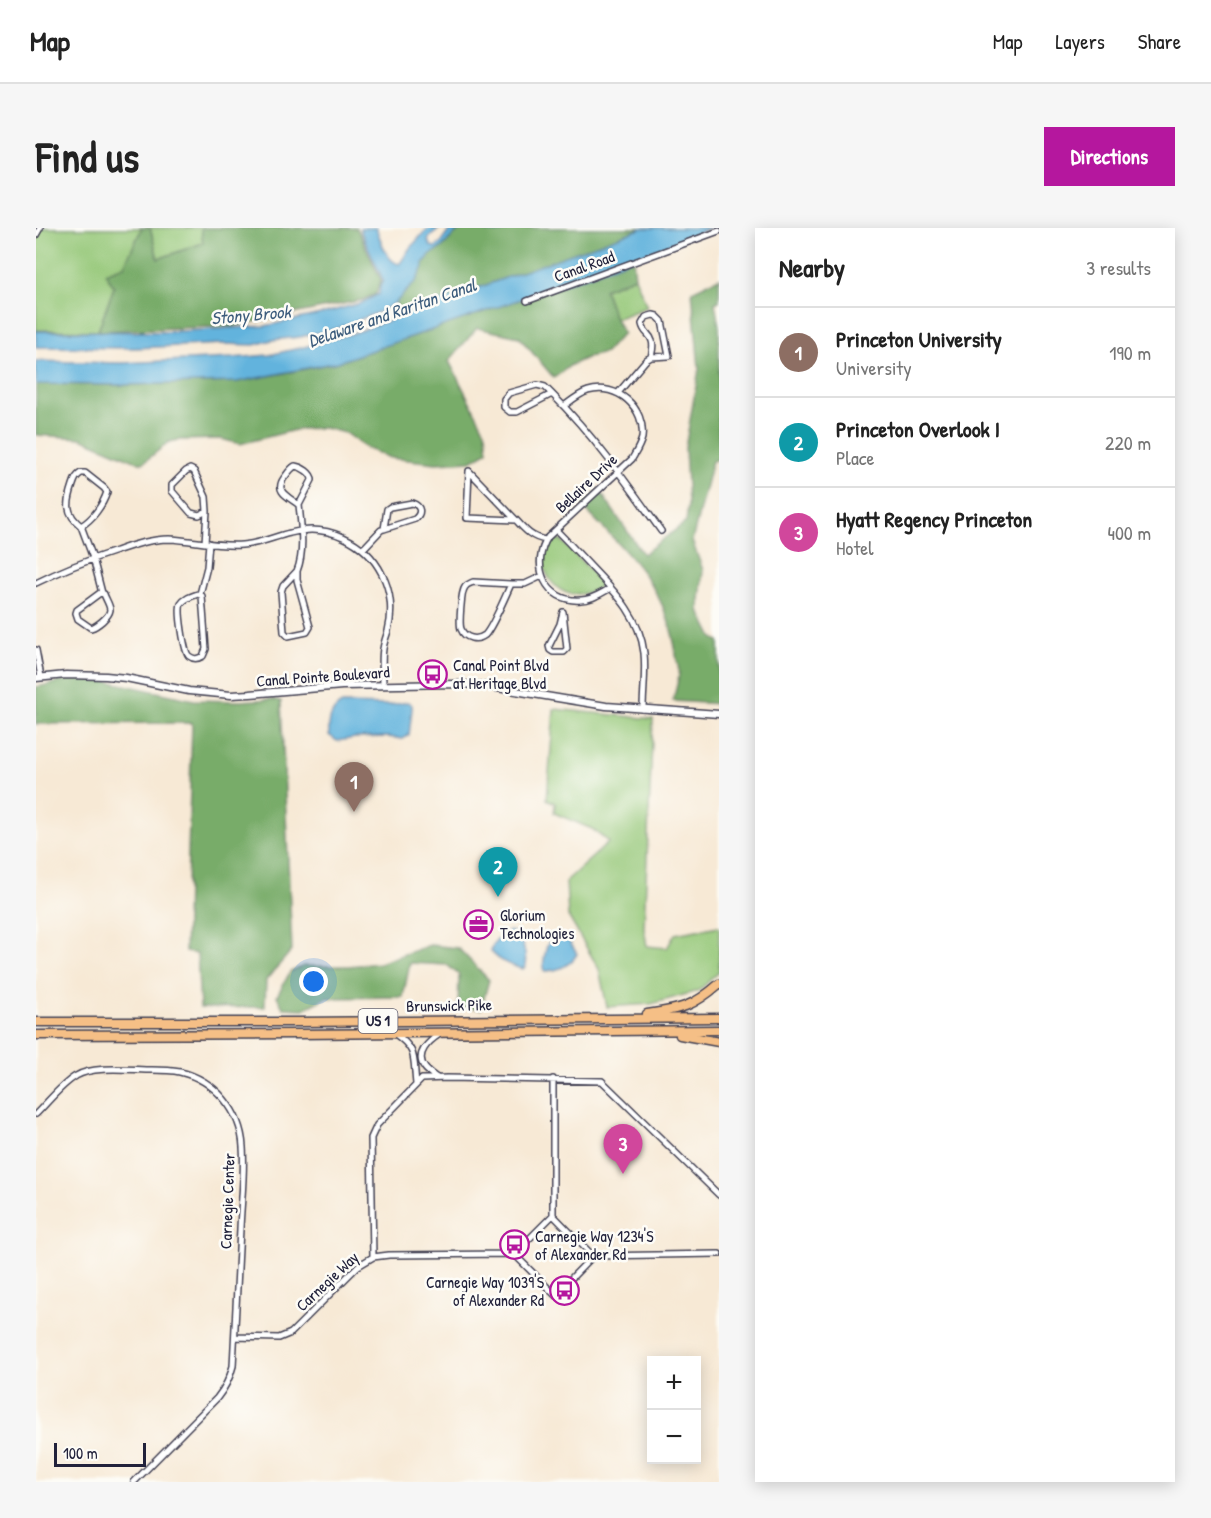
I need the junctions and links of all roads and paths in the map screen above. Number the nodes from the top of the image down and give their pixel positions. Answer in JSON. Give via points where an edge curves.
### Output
{"nodes":[{"id":1,"x":40,"y":228,"type":"edge"},
{"id":2,"x":719,"y":231,"type":"edge"},
{"id":3,"x":36,"y":235,"type":"edge"},
{"id":4,"x":527,"y":302,"type":"dead end"},
{"id":5,"x":651,"y":357,"type":"junction"},
{"id":6,"x":618,"y":393,"type":"junction"},
{"id":7,"x":552,"y":394,"type":"junction"},
{"id":8,"x":564,"y":406,"type":"junction"},
{"id":9,"x":619,"y":471,"type":"junction"},
{"id":10,"x":299,"y":505,"type":"junction"},
{"id":11,"x":207,"y":511,"type":"junction"},
{"id":12,"x":516,"y":520,"type":"junction"},
{"id":13,"x":81,"y":526,"type":"junction"},
{"id":14,"x":384,"y":529,"type":"junction"},
{"id":15,"x":301,"y":530,"type":"junction"},
{"id":16,"x":556,"y":530,"type":"junction"},
{"id":17,"x":661,"y":531,"type":"dead end"},
{"id":18,"x":546,"y":540,"type":"junction"},
{"id":19,"x":207,"y":543,"type":"junction"},
{"id":20,"x":363,"y":549,"type":"junction"},
{"id":21,"x":93,"y":558,"type":"junction"},
{"id":22,"x":297,"y":571,"type":"junction"},
{"id":23,"x":542,"y":576,"type":"junction"},
{"id":24,"x":36,"y":583,"type":"edge"},
{"id":25,"x":511,"y":584,"type":"junction"},
{"id":26,"x":611,"y":588,"type":"junction"},
{"id":27,"x":102,"y":593,"type":"junction"},
{"id":28,"x":200,"y":594,"type":"junction"},
{"id":29,"x":567,"y":599,"type":"junction"},
{"id":30,"x":563,"y":612,"type":"junction"},
{"id":31,"x":36,"y":650,"type":"edge"},
{"id":32,"x":38,"y":678,"type":"edge"},
{"id":33,"x":383,"y":685,"type":"junction"},
{"id":34,"x":643,"y":710,"type":"junction"},
{"id":35,"x":719,"y":714,"type":"edge"},
{"id":36,"x":719,"y":984,"type":"edge"},
{"id":37,"x":719,"y":1018,"type":"edge"},
{"id":38,"x":610,"y":1019,"type":"junction"},
{"id":39,"x":36,"y":1022,"type":"edge"},
{"id":40,"x":719,"y":1030,"type":"edge"},
{"id":41,"x":647,"y":1031,"type":"junction"},
{"id":42,"x":443,"y":1032,"type":"junction"},
{"id":43,"x":394,"y":1033,"type":"junction"},
{"id":44,"x":36,"y":1035,"type":"edge"},
{"id":45,"x":719,"y":1042,"type":"edge"},
{"id":46,"x":437,"y":1078,"type":"junction"},
{"id":47,"x":553,"y":1079,"type":"junction"},
{"id":48,"x":416,"y":1084,"type":"junction"},
{"id":49,"x":36,"y":1114,"type":"edge"},
{"id":50,"x":719,"y":1195,"type":"edge"},
{"id":51,"x":553,"y":1215,"type":"junction"},
{"id":52,"x":514,"y":1254,"type":"junction"},
{"id":53,"x":719,"y":1254,"type":"edge"},
{"id":54,"x":593,"y":1256,"type":"junction"},
{"id":55,"x":373,"y":1257,"type":"junction"},
{"id":56,"x":235,"y":1336,"type":"junction"},
{"id":57,"x":134,"y":1482,"type":"edge"}],
"edges":[{"from":1,"to":3,"type":"street"},
{"from":2,"to":4,"type":"street","name":"Canal Road"},
{"from":5,"to":5,"type":"street","via":[[669,356],[662,321],[653,315],[642,324],[652,339]]},
{"from":5,"to":6,"type":"street"},
{"from":6,"to":8,"type":"street","via":[[586,391]]},
{"from":6,"to":9,"type":"street","name":"Bellaire Drive","via":[[635,408],[642,429],[637,452]]},
{"from":7,"to":7,"type":"street","via":[[537,385],[509,393],[503,403],[507,411],[514,413]]},
{"from":7,"to":8,"type":"street"},
{"from":8,"to":9,"type":"street"},
{"from":9,"to":16,"type":"street","name":"Bellaire Drive"},
{"from":9,"to":17,"type":"street"},
{"from":10,"to":10,"type":"street","via":[[312,477],[295,466],[280,486]]},
{"from":10,"to":15,"type":"street"},
{"from":11,"to":11,"type":"street","via":[[206,497],[194,471],[186,471],[172,490],[191,513]]},
{"from":11,"to":19,"type":"street"},
{"from":12,"to":12,"type":"street","via":[[484,488],[469,471],[466,519]]},
{"from":12,"to":18,"type":"street","via":[[533,536]]},
{"from":13,"to":13,"type":"street","via":[[96,512],[107,492],[85,473],[76,477],[68,504]]},
{"from":13,"to":21,"type":"street"},
{"from":14,"to":14,"type":"street","via":[[415,519],[420,513],[418,506],[410,503],[390,507]]},
{"from":14,"to":20,"type":"street"},
{"from":15,"to":19,"type":"street","via":[[249,545]]},
{"from":15,"to":20,"type":"street","via":[[335,534]]},
{"from":15,"to":22,"type":"street"},
{"from":16,"to":18,"type":"street","name":"Bellaire Drive"},
{"from":16,"to":26,"type":"street"},
{"from":18,"to":23,"type":"street","via":[[540,555]]},
{"from":19,"to":21,"type":"street","via":[[159,540]]},
{"from":19,"to":28,"type":"street","via":[[207,567]]},
{"from":20,"to":33,"type":"street","via":[[383,574],[390,597],[390,621],[382,652]]},
{"from":21,"to":24,"type":"street"},
{"from":21,"to":27,"type":"street"},
{"from":22,"to":22,"type":"street","via":[[281,591],[284,632],[288,636],[308,632],[310,627]]},
{"from":23,"to":25,"type":"street","via":[[525,584]]},
{"from":23,"to":29,"type":"street","via":[[555,593]]},
{"from":25,"to":25,"type":"street","via":[[473,582],[465,587],[460,625],[467,637],[476,639],[485,634]]},
{"from":26,"to":29,"type":"street","via":[[590,599]]},
{"from":26,"to":34,"type":"street","via":[[627,608],[642,640]]},
{"from":27,"to":27,"type":"street","via":[[76,613],[91,628],[109,613]]},
{"from":28,"to":28,"type":"street","via":[[187,598],[180,609],[186,652],[195,659],[203,656],[206,649]]},
{"from":29,"to":30,"type":"street"},
{"from":30,"to":30,"type":"street","via":[[549,646],[553,652],[567,649]]},
{"from":31,"to":32,"type":"street"},
{"from":32,"to":33,"type":"street","name":"Canal Pointe Boulevard","via":[[106,676],[231,695]]},
{"from":33,"to":34,"type":"street","name":"Canal Pointe Boulevard","via":[[479,685]]},
{"from":34,"to":35,"type":"street","name":"Canal Pointe Boulevard"},
{"from":36,"to":38,"type":"highway","via":[[683,1008]]},
{"from":37,"to":38,"type":"highway","name":"Brunswick Pike","number":"US 1"},
{"from":38,"to":39,"type":"highway","name":"Brunswick Pike","number":"US 1"},
{"from":40,"to":41,"type":"highway","name":"Brunswick Pike","number":"US 1"},
{"from":41,"to":42,"type":"highway","name":"Brunswick Pike","number":"US 1"},
{"from":41,"to":45,"type":"highway"},
{"from":42,"to":43,"type":"highway","name":"Brunswick Pike","number":"US 1"},
{"from":42,"to":46,"type":"street","via":[[431,1039],[421,1054],[425,1069]]},
{"from":43,"to":44,"type":"highway","name":"Brunswick Pike","number":"US 1"},
{"from":43,"to":48,"type":"street","via":[[410,1046]]},
{"from":46,"to":47,"type":"street"},
{"from":46,"to":48,"type":"street","via":[[422,1079]]},
{"from":47,"to":50,"type":"street","via":[[605,1083]]},
{"from":47,"to":51,"type":"street"},
{"from":48,"to":55,"type":"street","via":[[377,1125],[371,1138]]},
{"from":49,"to":56,"type":"street","name":"Carnegie Center","via":[[70,1080],[92,1070],[182,1072],[204,1082],[221,1096],[234,1113],[243,1145]]},
{"from":51,"to":52,"type":"street"},
{"from":51,"to":54,"type":"street"},
{"from":52,"to":54,"type":"street","via":[[555,1295]]},
{"from":52,"to":55,"type":"street","name":"Carnegie Way"},
{"from":53,"to":54,"type":"street"},
{"from":55,"to":56,"type":"street","name":"Carnegie Way","via":[[358,1266],[291,1334],[279,1338]]},
{"from":56,"to":57,"type":"street","name":"Carnegie Center","via":[[227,1385]]}]}
